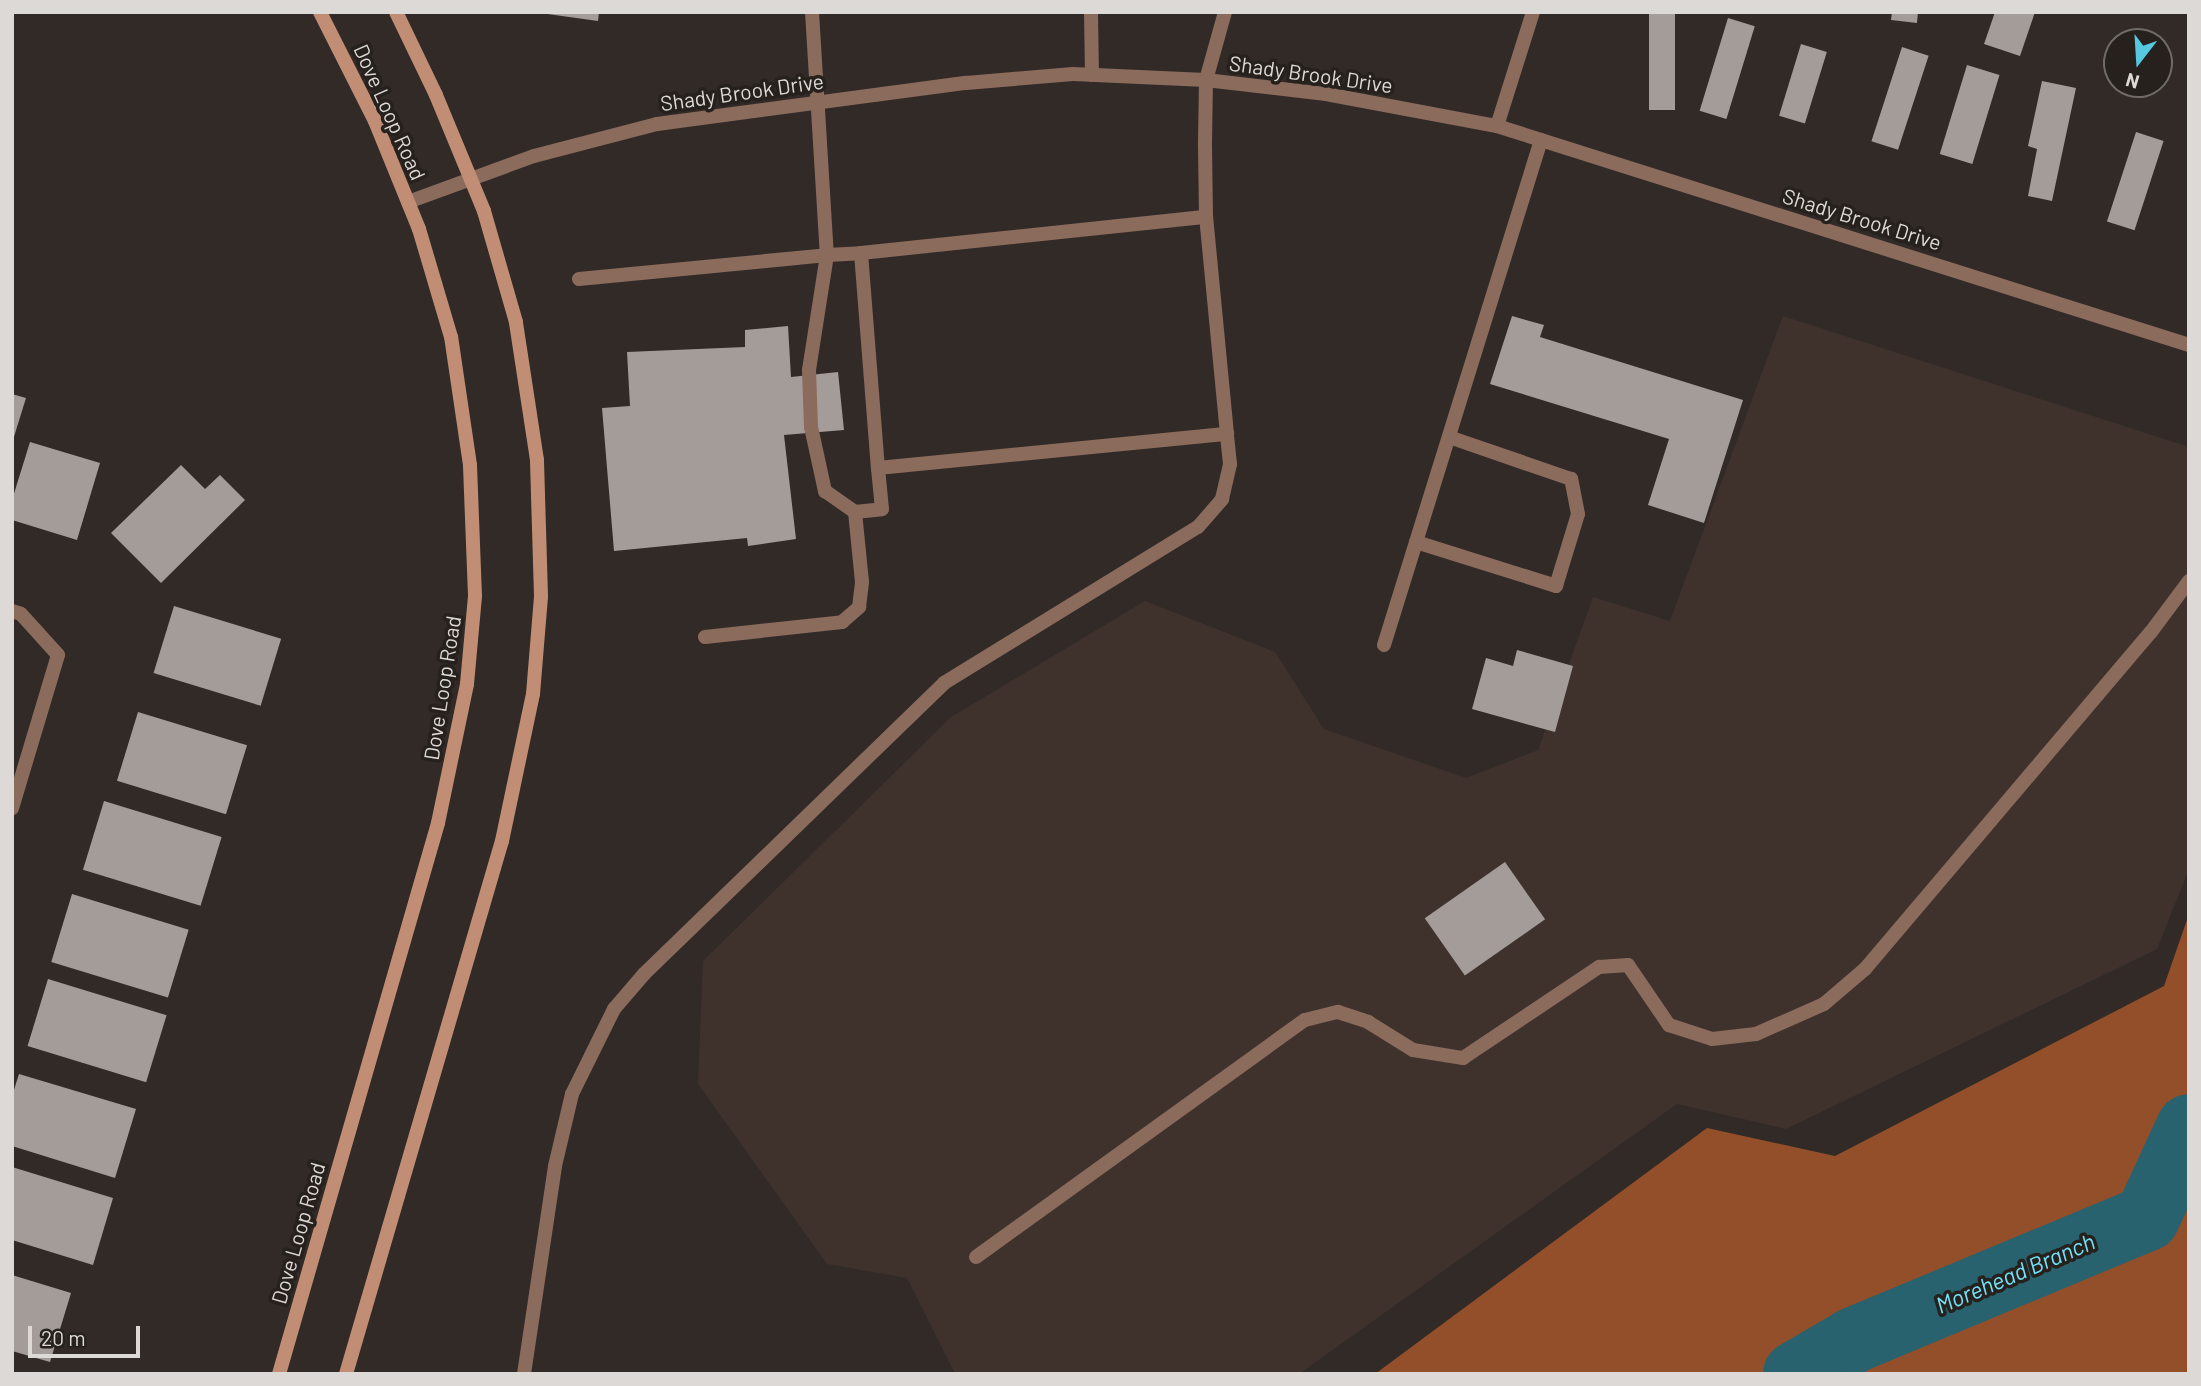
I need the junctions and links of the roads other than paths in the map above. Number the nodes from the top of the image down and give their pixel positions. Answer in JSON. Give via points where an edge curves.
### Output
{"nodes":[{"id":1,"x":320,"y":12,"type":"edge"},
{"id":2,"x":396,"y":12,"type":"edge"},
{"id":3,"x":812,"y":12,"type":"edge"},
{"id":4,"x":1091,"y":12,"type":"edge"},
{"id":5,"x":1226,"y":12,"type":"edge"},
{"id":6,"x":1533,"y":12,"type":"edge"},
{"id":7,"x":1092,"y":75,"type":"junction"},
{"id":8,"x":1206,"y":80,"type":"junction"},
{"id":9,"x":815,"y":103,"type":"junction"},
{"id":10,"x":1497,"y":126,"type":"junction"},
{"id":11,"x":1541,"y":140,"type":"junction"},
{"id":12,"x":471,"y":180,"type":"junction"},
{"id":13,"x":408,"y":202,"type":"junction"},
{"id":14,"x":1206,"y":217,"type":"junction"},
{"id":15,"x":861,"y":253,"type":"junction"},
{"id":16,"x":827,"y":255,"type":"junction"},
{"id":17,"x":579,"y":279,"type":"dead end"},
{"id":18,"x":2189,"y":345,"type":"edge"},
{"id":19,"x":1227,"y":434,"type":"junction"},
{"id":20,"x":1449,"y":437,"type":"junction"},
{"id":21,"x":878,"y":468,"type":"junction"},
{"id":22,"x":855,"y":512,"type":"junction"},
{"id":23,"x":1416,"y":542,"type":"junction"},
{"id":24,"x":2189,"y":581,"type":"edge"},
{"id":25,"x":12,"y":611,"type":"edge"},
{"id":26,"x":705,"y":637,"type":"dead end"},
{"id":27,"x":1384,"y":645,"type":"dead end"},
{"id":28,"x":12,"y":808,"type":"edge"},
{"id":29,"x":976,"y":1257,"type":"dead end"},
{"id":30,"x":279,"y":1374,"type":"edge"},
{"id":31,"x":346,"y":1374,"type":"edge"},
{"id":32,"x":524,"y":1374,"type":"edge"}],
"edges":[{"from":1,"to":13,"type":"main road","name":"Dove Loop Road"},
{"from":2,"to":12,"type":"main road"},
{"from":3,"to":9,"type":"street"},
{"from":4,"to":7,"type":"street"},
{"from":5,"to":8,"type":"street"},
{"from":6,"to":10,"type":"street"},
{"from":7,"to":8,"type":"street","name":"Shady Brook Drive"},
{"from":7,"to":9,"type":"street","name":"Shady Brook Drive","via":[[966,83]]},
{"from":8,"to":10,"type":"street","name":"Shady Brook Drive","via":[[1326,94]]},
{"from":8,"to":14,"type":"street"},
{"from":9,"to":12,"type":"street","name":"Shady Brook Drive","via":[[657,124],[534,156]]},
{"from":9,"to":16,"type":"street"},
{"from":10,"to":11,"type":"street","name":"Shady Brook Drive"},
{"from":11,"to":18,"type":"street","name":"Shady Brook Drive"},
{"from":11,"to":20,"type":"street"},
{"from":12,"to":13,"type":"street","name":"Shady Brook Drive"},
{"from":12,"to":31,"type":"main road","via":[[516,322],[526,373],[540,527],[538,649],[522,754],[502,841]]},
{"from":13,"to":30,"type":"main road","name":"Dove Loop Road","via":[[439,293],[459,383],[474,531],[473,633],[455,752],[438,823]]},
{"from":14,"to":15,"type":"street"},
{"from":14,"to":19,"type":"street"},
{"from":15,"to":16,"type":"street"},
{"from":15,"to":21,"type":"street"},
{"from":16,"to":17,"type":"street"},
{"from":16,"to":22,"type":"street","via":[[808,370],[811,427],[825,491]]},
{"from":19,"to":21,"type":"street"},
{"from":19,"to":32,"type":"street","via":[[1230,464],[1222,499],[1198,527],[944,682],[644,974],[614,1009],[572,1094],[555,1166]]},
{"from":20,"to":23,"type":"street"},
{"from":20,"to":23,"type":"street","via":[[1571,479],[1578,514],[1556,586]]},
{"from":21,"to":22,"type":"street","via":[[882,509]]},
{"from":22,"to":26,"type":"street","via":[[862,582],[859,607],[842,622]]},
{"from":23,"to":27,"type":"street"},
{"from":24,"to":29,"type":"street","via":[[2151,632],[1865,969],[1824,1004],[1756,1034],[1712,1040],[1669,1025],[1628,965],[1599,967],[1463,1058],[1413,1050],[1368,1022],[1338,1012],[1305,1020]]},
{"from":25,"to":28,"type":"street","via":[[58,655]]}]}
